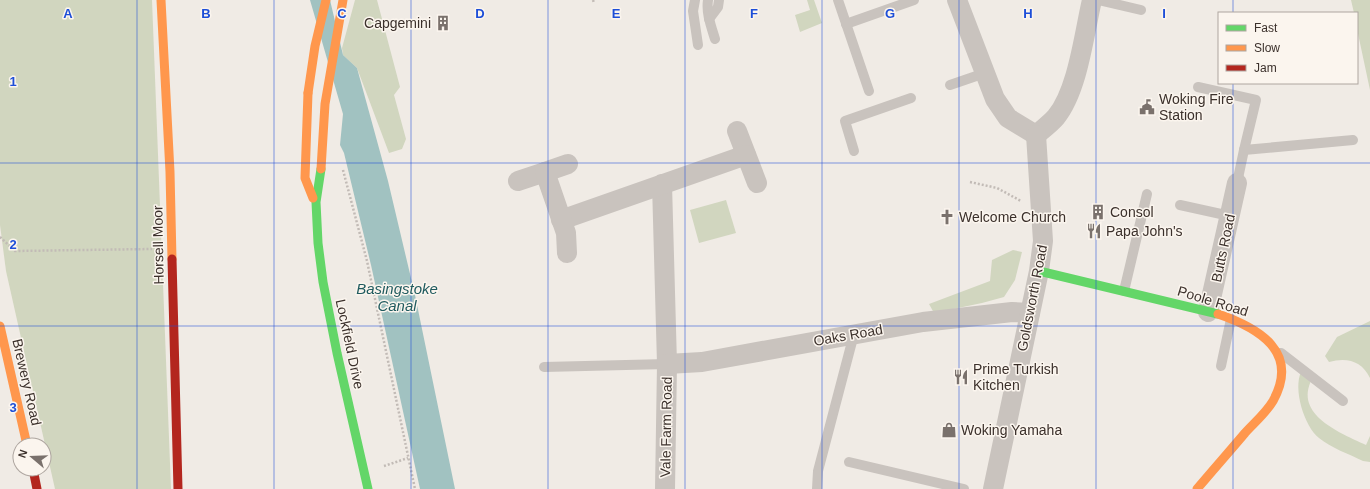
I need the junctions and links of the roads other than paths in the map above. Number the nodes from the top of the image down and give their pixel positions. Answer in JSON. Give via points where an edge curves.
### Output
{"nodes":[{"id":1,"x":161,"y":0,"type":"edge"},
{"id":2,"x":326,"y":0,"type":"edge"},
{"id":3,"x":343,"y":0,"type":"edge"},
{"id":4,"x":695,"y":0,"type":"edge"},
{"id":5,"x":708,"y":0,"type":"edge"},
{"id":6,"x":719,"y":0,"type":"edge"},
{"id":7,"x":838,"y":0,"type":"edge"},
{"id":8,"x":914,"y":0,"type":"edge"},
{"id":9,"x":957,"y":0,"type":"edge"},
{"id":10,"x":1092,"y":0,"type":"edge"},
{"id":11,"x":1098,"y":0,"type":"edge"},
{"id":12,"x":1141,"y":10,"type":"dead end"},
{"id":13,"x":709,"y":19,"type":"junction"},
{"id":14,"x":846,"y":24,"type":"junction"},
{"id":15,"x":714,"y":39,"type":"dead end"},
{"id":16,"x":698,"y":45,"type":"dead end"},
{"id":17,"x":985,"y":73,"type":"junction"},
{"id":18,"x":950,"y":85,"type":"dead end"},
{"id":19,"x":1198,"y":87,"type":"dead end"},
{"id":20,"x":869,"y":91,"type":"dead end"},
{"id":21,"x":911,"y":98,"type":"dead end"},
{"id":22,"x":737,"y":131,"type":"dead end"},
{"id":23,"x":1036,"y":135,"type":"junction"},
{"id":24,"x":1353,"y":140,"type":"dead end"},
{"id":25,"x":1244,"y":150,"type":"junction"},
{"id":26,"x":854,"y":151,"type":"dead end"},
{"id":27,"x":746,"y":155,"type":"junction"},
{"id":28,"x":568,"y":164,"type":"dead end"},
{"id":29,"x":545,"y":172,"type":"junction"},
{"id":30,"x":518,"y":181,"type":"dead end"},
{"id":31,"x":757,"y":183,"type":"dead end"},
{"id":32,"x":1237,"y":183,"type":"joint"},
{"id":33,"x":662,"y":184,"type":"junction"},
{"id":34,"x":1147,"y":194,"type":"dead end"},
{"id":35,"x":316,"y":202,"type":"junction"},
{"id":36,"x":1180,"y":205,"type":"dead end"},
{"id":37,"x":1230,"y":216,"type":"junction"},
{"id":38,"x":561,"y":220,"type":"junction"},
{"id":39,"x":567,"y":253,"type":"dead end"},
{"id":40,"x":1039,"y":271,"type":"junction"},
{"id":41,"x":1124,"y":291,"type":"junction"},
{"id":42,"x":1208,"y":312,"type":"junction"},
{"id":43,"x":1030,"y":313,"type":"junction"},
{"id":44,"x":1231,"y":319,"type":"junction"},
{"id":45,"x":0,"y":326,"type":"edge"},
{"id":46,"x":854,"y":334,"type":"junction"},
{"id":47,"x":1275,"y":348,"type":"junction"},
{"id":48,"x":667,"y":364,"type":"junction"},
{"id":49,"x":1221,"y":366,"type":"dead end"},
{"id":50,"x":544,"y":367,"type":"dead end"},
{"id":51,"x":1343,"y":401,"type":"dead end"},
{"id":52,"x":25,"y":437,"type":"edge"},
{"id":53,"x":850,"y":462,"type":"dead end"},
{"id":54,"x":35,"y":477,"type":"edge"},
{"id":55,"x":37,"y":489,"type":"edge"},
{"id":56,"x":178,"y":489,"type":"edge"},
{"id":57,"x":368,"y":489,"type":"edge"},
{"id":58,"x":665,"y":489,"type":"edge"},
{"id":59,"x":817,"y":489,"type":"edge"},
{"id":60,"x":964,"y":489,"type":"edge"},
{"id":61,"x":993,"y":489,"type":"edge"},
{"id":62,"x":1197,"y":489,"type":"edge"}],
"edges":[{"from":1,"to":56,"type":"street","name":"Horsell Moor","via":[[170,172]]},
{"from":2,"to":35,"type":"street","name":"Lockfield Drive","bridge":true,"via":[[308,93],[305,178]]},
{"from":3,"to":35,"type":"street","name":"Lockfield Drive","bridge":true,"via":[[325,104]]},
{"from":4,"to":16,"type":"lane","via":[[693,11]]},
{"from":5,"to":13,"type":"lane"},
{"from":6,"to":13,"type":"lane","via":[[718,7]]},
{"from":7,"to":14,"type":"lane"},
{"from":8,"to":14,"type":"lane"},
{"from":9,"to":17,"type":"street"},
{"from":10,"to":23,"type":"street","via":[[1073,82],[1065,104],[1056,117]]},
{"from":11,"to":12,"type":"lane"},
{"from":13,"to":15,"type":"lane"},
{"from":14,"to":20,"type":"lane"},
{"from":17,"to":18,"type":"lane"},
{"from":17,"to":23,"type":"street","via":[[995,99],[1008,118]]},
{"from":19,"to":25,"type":"lane","via":[[1256,100]]},
{"from":21,"to":26,"type":"lane","via":[[845,121]]},
{"from":22,"to":27,"type":"street"},
{"from":23,"to":40,"type":"street","name":"Goldsworth Road","via":[[1043,241]]},
{"from":24,"to":25,"type":"lane"},
{"from":25,"to":32,"type":"lane"},
{"from":27,"to":31,"type":"street"},
{"from":27,"to":33,"type":"street"},
{"from":28,"to":29,"type":"street"},
{"from":29,"to":30,"type":"street"},
{"from":29,"to":38,"type":"street"},
{"from":32,"to":37,"type":"street","name":"Butts Road"},
{"from":33,"to":38,"type":"street"},
{"from":33,"to":48,"type":"street","name":"Vale Farm Road"},
{"from":34,"to":41,"type":"lane"},
{"from":35,"to":57,"type":"street","name":"Lockfield Drive","via":[[318,243],[328,310]]},
{"from":36,"to":37,"type":"lane"},
{"from":37,"to":42,"type":"street","name":"Butts Road"},
{"from":38,"to":39,"type":"street","via":[[566,233]]},
{"from":40,"to":41,"type":"street","name":"Poole Road"},
{"from":40,"to":43,"type":"street","name":"Goldsworth Road"},
{"from":41,"to":42,"type":"street","name":"Poole Road"},
{"from":42,"to":44,"type":"street","name":"Poole Road"},
{"from":43,"to":46,"type":"street","name":"Oaks Road","via":[[1012,312],[923,322]]},
{"from":43,"to":61,"type":"street","name":"Goldsworth Road"},
{"from":44,"to":47,"type":"street","name":"Poole Road","via":[[1251,326]]},
{"from":44,"to":49,"type":"lane"},
{"from":45,"to":52,"type":"street","name":"Brewery Road"},
{"from":46,"to":48,"type":"street","name":"Oaks Road","via":[[702,362]]},
{"from":46,"to":59,"type":"lane","via":[[818,471]]},
{"from":47,"to":51,"type":"lane"},
{"from":47,"to":62,"type":"street","name":"Poole Road","via":[[1282,368],[1272,402]]},
{"from":48,"to":50,"type":"lane"},
{"from":48,"to":58,"type":"street","name":"Vale Farm Road"},
{"from":53,"to":60,"type":"lane"},
{"from":54,"to":55,"type":"street"}]}
